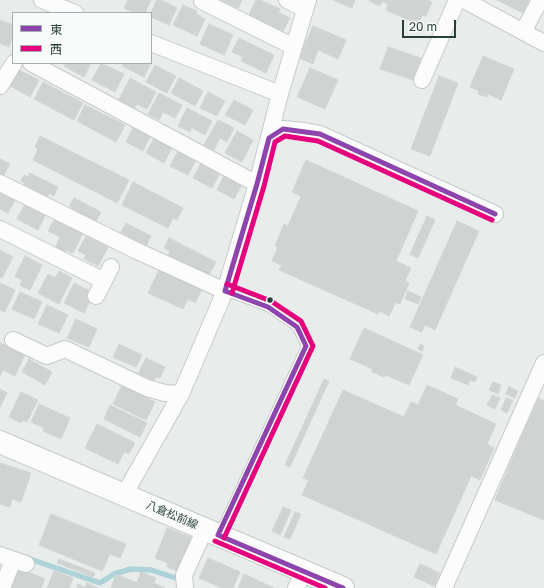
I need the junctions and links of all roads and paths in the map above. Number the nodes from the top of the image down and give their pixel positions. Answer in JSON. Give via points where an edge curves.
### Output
{"nodes":[{"id":1,"x":287,"y":0,"type":"edge"},
{"id":2,"x":457,"y":0,"type":"edge"},
{"id":3,"x":540,"y":0,"type":"edge"},
{"id":4,"x":202,"y":1,"type":"dead end"},
{"id":5,"x":471,"y":2,"type":"edge"},
{"id":6,"x":306,"y":5,"type":"edge"},
{"id":7,"x":46,"y":6,"type":"edge"},
{"id":8,"x":71,"y":12,"type":"edge"},
{"id":9,"x":523,"y":32,"type":"junction"},
{"id":10,"x":152,"y":43,"type":"edge"},
{"id":11,"x":544,"y":43,"type":"edge"},
{"id":12,"x":294,"y":47,"type":"junction"},
{"id":13,"x":13,"y":64,"type":"edge"},
{"id":14,"x":33,"y":64,"type":"edge"},
{"id":15,"x":422,"y":80,"type":"dead end"},
{"id":16,"x":0,"y":86,"type":"edge"},
{"id":17,"x":280,"y":94,"type":"junction"},
{"id":18,"x":269,"y":138,"type":"junction"},
{"id":19,"x":0,"y":183,"type":"edge"},
{"id":20,"x":257,"y":184,"type":"junction"},
{"id":21,"x":495,"y":214,"type":"dead end"},
{"id":22,"x":0,"y":229,"type":"edge"},
{"id":23,"x":225,"y":291,"type":"junction"},
{"id":24,"x":96,"y":296,"type":"dead end"},
{"id":25,"x":12,"y":340,"type":"dead end"},
{"id":26,"x":544,"y":363,"type":"edge"},
{"id":27,"x":181,"y":394,"type":"junction"},
{"id":28,"x":0,"y":442,"type":"edge"},
{"id":29,"x":124,"y":495,"type":"junction"},
{"id":30,"x":212,"y":532,"type":"junction"},
{"id":31,"x":13,"y":560,"type":"edge"},
{"id":32,"x":300,"y":580,"type":"edge"},
{"id":33,"x":2,"y":588,"type":"edge"},
{"id":34,"x":185,"y":588,"type":"edge"},
{"id":35,"x":343,"y":588,"type":"edge"},
{"id":36,"x":444,"y":588,"type":"edge"}],
"edges":[{"from":1,"to":6,"type":"street"},
{"from":2,"to":15,"type":"street"},
{"from":3,"to":9,"type":"street"},
{"from":4,"to":12,"type":"street"},
{"from":5,"to":9,"type":"street"},
{"from":6,"to":12,"type":"street"},
{"from":7,"to":8,"type":"street"},
{"from":9,"to":11,"type":"street"},
{"from":10,"to":17,"type":"street"},
{"from":12,"to":17,"type":"street"},
{"from":13,"to":16,"type":"street"},
{"from":14,"to":20,"type":"street"},
{"from":17,"to":18,"type":"street"},
{"from":18,"to":20,"type":"street"},
{"from":18,"to":21,"type":"street","via":[[283,129],[320,134]]},
{"from":19,"to":23,"type":"street","via":[[134,250]]},
{"from":20,"to":23,"type":"street"},
{"from":22,"to":24,"type":"street","via":[[107,274]]},
{"from":23,"to":27,"type":"street"},
{"from":23,"to":30,"type":"lane","via":[[268,307],[297,327],[306,346]]},
{"from":25,"to":27,"type":"street","via":[[47,356],[65,349],[147,388]]},
{"from":26,"to":36,"type":"street"},
{"from":27,"to":29,"type":"street"},
{"from":28,"to":29,"type":"main road","name":"八倉松前線"},
{"from":29,"to":30,"type":"main road","name":"八倉松前線"},
{"from":30,"to":32,"type":"main road","name":"八倉松前線"},
{"from":30,"to":34,"type":"street","via":[[184,575]]},
{"from":31,"to":33,"type":"street"},
{"from":32,"to":35,"type":"main road","name":"八倉松前線"}]}
